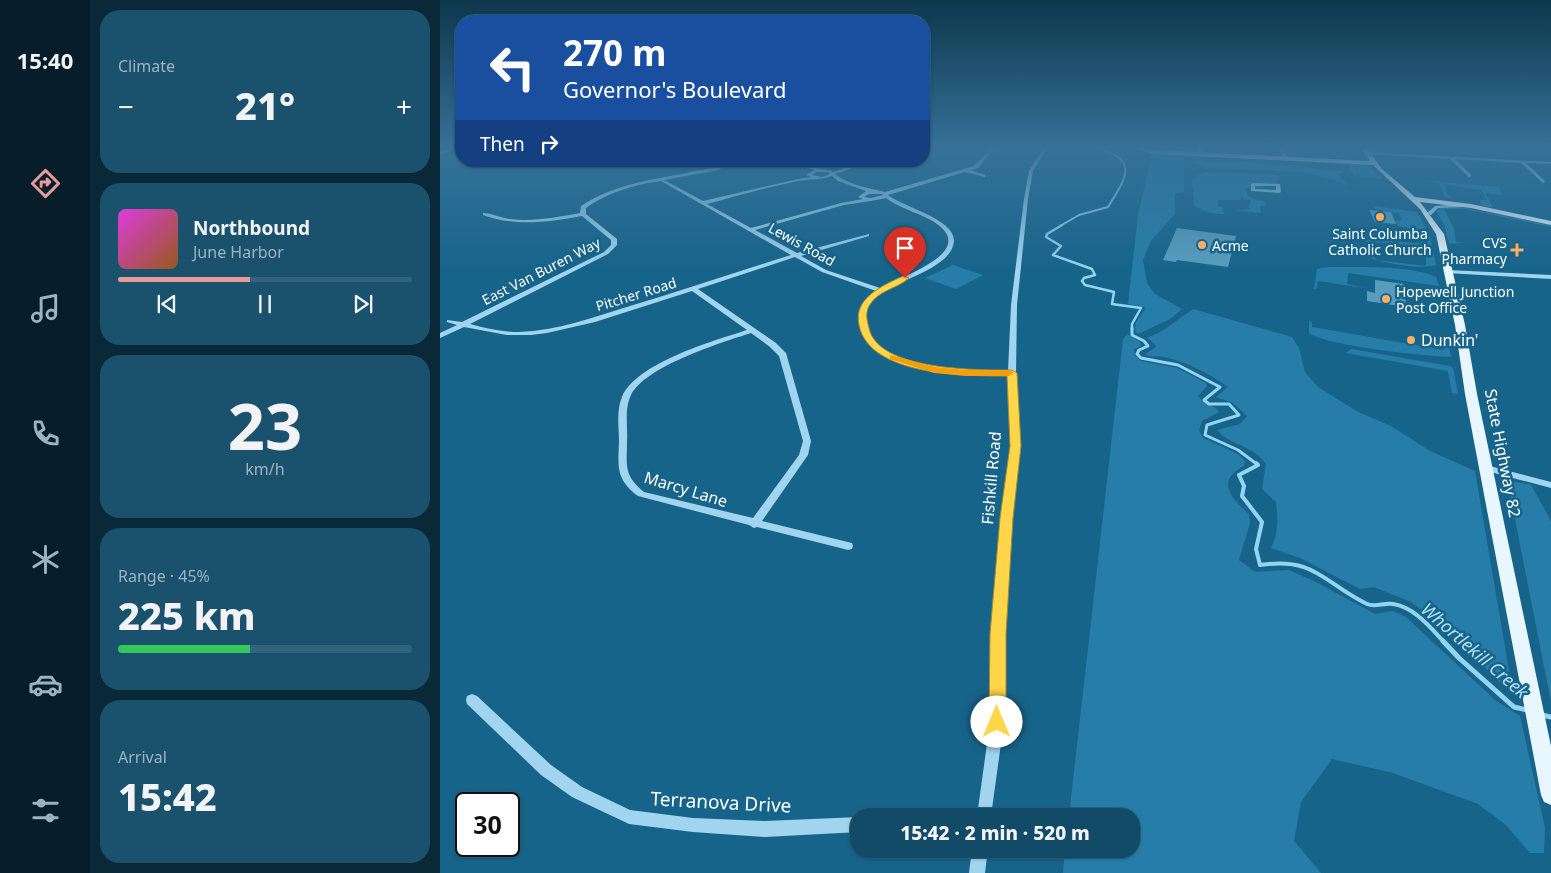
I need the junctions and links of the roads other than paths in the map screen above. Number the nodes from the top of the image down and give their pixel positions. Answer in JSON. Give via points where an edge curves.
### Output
{"nodes":[{"id":1,"x":1253,"y":187,"type":"edge"},
{"id":2,"x":633,"y":188,"type":"edge"},
{"id":3,"x":675,"y":188,"type":"edge"},
{"id":4,"x":767,"y":188,"type":"edge"},
{"id":5,"x":848,"y":188,"type":"edge"},
{"id":6,"x":861,"y":188,"type":"edge"},
{"id":7,"x":899,"y":188,"type":"edge"},
{"id":8,"x":901,"y":188,"type":"edge"},
{"id":9,"x":1028,"y":188,"type":"edge"},
{"id":10,"x":1278,"y":188,"type":"edge"},
{"id":11,"x":1402,"y":188,"type":"edge"},
{"id":12,"x":872,"y":192,"type":"junction"},
{"id":13,"x":878,"y":192,"type":"junction"},
{"id":14,"x":886,"y":195,"type":"junction"},
{"id":15,"x":860,"y":196,"type":"junction"},
{"id":16,"x":1415,"y":199,"type":"junction"},
{"id":17,"x":869,"y":200,"type":"junction"},
{"id":18,"x":703,"y":204,"type":"junction"},
{"id":19,"x":843,"y":204,"type":"junction"},
{"id":20,"x":1471,"y":206,"type":"junction"},
{"id":21,"x":485,"y":214,"type":"dead end"},
{"id":22,"x":583,"y":214,"type":"junction"},
{"id":23,"x":1429,"y":214,"type":"junction"},
{"id":24,"x":1551,"y":223,"type":"edge"},
{"id":25,"x":938,"y":224,"type":"junction"},
{"id":26,"x":751,"y":230,"type":"junction"},
{"id":27,"x":867,"y":235,"type":"dead end"},
{"id":28,"x":797,"y":256,"type":"junction"},
{"id":29,"x":1448,"y":272,"type":"junction"},
{"id":30,"x":1551,"y":277,"type":"edge"},
{"id":31,"x":694,"y":289,"type":"junction"},
{"id":32,"x":880,"y":290,"type":"junction"},
{"id":33,"x":449,"y":321,"type":"dead end"},
{"id":34,"x":464,"y":324,"type":"junction"},
{"id":35,"x":752,"y":330,"type":"junction"},
{"id":36,"x":440,"y":336,"type":"edge"},
{"id":37,"x":1012,"y":373,"type":"junction"},
{"id":38,"x":1486,"y":468,"type":"junction"},
{"id":39,"x":1551,"y":485,"type":"edge"},
{"id":40,"x":754,"y":524,"type":"junction"},
{"id":41,"x":848,"y":546,"type":"dead end"},
{"id":42,"x":472,"y":700,"type":"dead end"},
{"id":43,"x":1551,"y":795,"type":"edge"},
{"id":44,"x":985,"y":808,"type":"edge"},
{"id":45,"x":850,"y":824,"type":"edge"},
{"id":46,"x":979,"y":858,"type":"edge"},
{"id":47,"x":977,"y":873,"type":"edge"}],
"edges":[{"from":1,"to":10,"type":"street","via":[[1279,192]]},
{"from":2,"to":22,"type":"street","name":"East Van Buren Way","via":[[600,195],[584,205]]},
{"from":3,"to":18,"type":"street","name":"Lewis Road"},
{"from":4,"to":18,"type":"street"},
{"from":5,"to":15,"type":"street"},
{"from":6,"to":12,"type":"street"},
{"from":7,"to":13,"type":"street"},
{"from":8,"to":14,"type":"street"},
{"from":9,"to":37,"type":"street","name":"Fishkill Road","via":[[1014,305]]},
{"from":11,"to":16,"type":"main road","name":"State Highway 82"},
{"from":12,"to":13,"type":"street"},
{"from":12,"to":15,"type":"street"},
{"from":13,"to":14,"type":"street"},
{"from":14,"to":17,"type":"street"},
{"from":14,"to":25,"type":"street","via":[[892,201],[936,220]]},
{"from":15,"to":17,"type":"street"},
{"from":15,"to":19,"type":"street"},
{"from":16,"to":20,"type":"main road"},
{"from":16,"to":23,"type":"main road","name":"State Highway 82"},
{"from":17,"to":19,"type":"street"},
{"from":17,"to":25,"type":"street","via":[[884,202]]},
{"from":18,"to":26,"type":"street","name":"Lewis Road"},
{"from":19,"to":26,"type":"street"},
{"from":20,"to":23,"type":"street","via":[[1440,206]]},
{"from":20,"to":24,"type":"main road"},
{"from":21,"to":22,"type":"street","via":[[529,222]]},
{"from":22,"to":34,"type":"street","name":"East Van Buren Way","via":[[614,239],[614,245],[606,253]]},
{"from":23,"to":29,"type":"main road","name":"State Highway 82","via":[[1440,234]]},
{"from":25,"to":32,"type":"street","via":[[949,234],[951,241],[942,258]]},
{"from":26,"to":28,"type":"street","name":"Lewis Road"},
{"from":27,"to":28,"type":"street","name":"Pitcher Road"},
{"from":28,"to":31,"type":"street","name":"Pitcher Road"},
{"from":28,"to":32,"type":"street","name":"Lewis Road","via":[[845,280]]},
{"from":29,"to":30,"type":"street"},
{"from":29,"to":38,"type":"main road","name":"State Highway 82"},
{"from":31,"to":34,"type":"street","name":"Pitcher Road","via":[[546,331],[515,334]]},
{"from":31,"to":35,"type":"street"},
{"from":32,"to":37,"type":"street","via":[[866,304],[861,315],[866,336],[876,347],[892,357],[934,370]]},
{"from":33,"to":34,"type":"street","name":"Pitcher Road"},
{"from":34,"to":36,"type":"street"},
{"from":35,"to":40,"type":"street","via":[[783,355],[807,441],[799,462]]},
{"from":35,"to":40,"type":"street","name":"Marcy Lane","via":[[661,365],[632,387],[626,394],[624,409],[622,472],[627,484],[641,494]]},
{"from":37,"to":44,"type":"street","name":"Fishkill Road","via":[[1016,446],[1006,518],[998,634],[997,722]]},
{"from":38,"to":39,"type":"street"},
{"from":38,"to":43,"type":"main road","name":"State Highway 82"},
{"from":40,"to":41,"type":"street","name":"Marcy Lane"},
{"from":42,"to":45,"type":"street","name":"Terranova Drive","via":[[546,770],[577,792],[629,816],[693,825],[765,829]]},
{"from":46,"to":47,"type":"street"}]}
